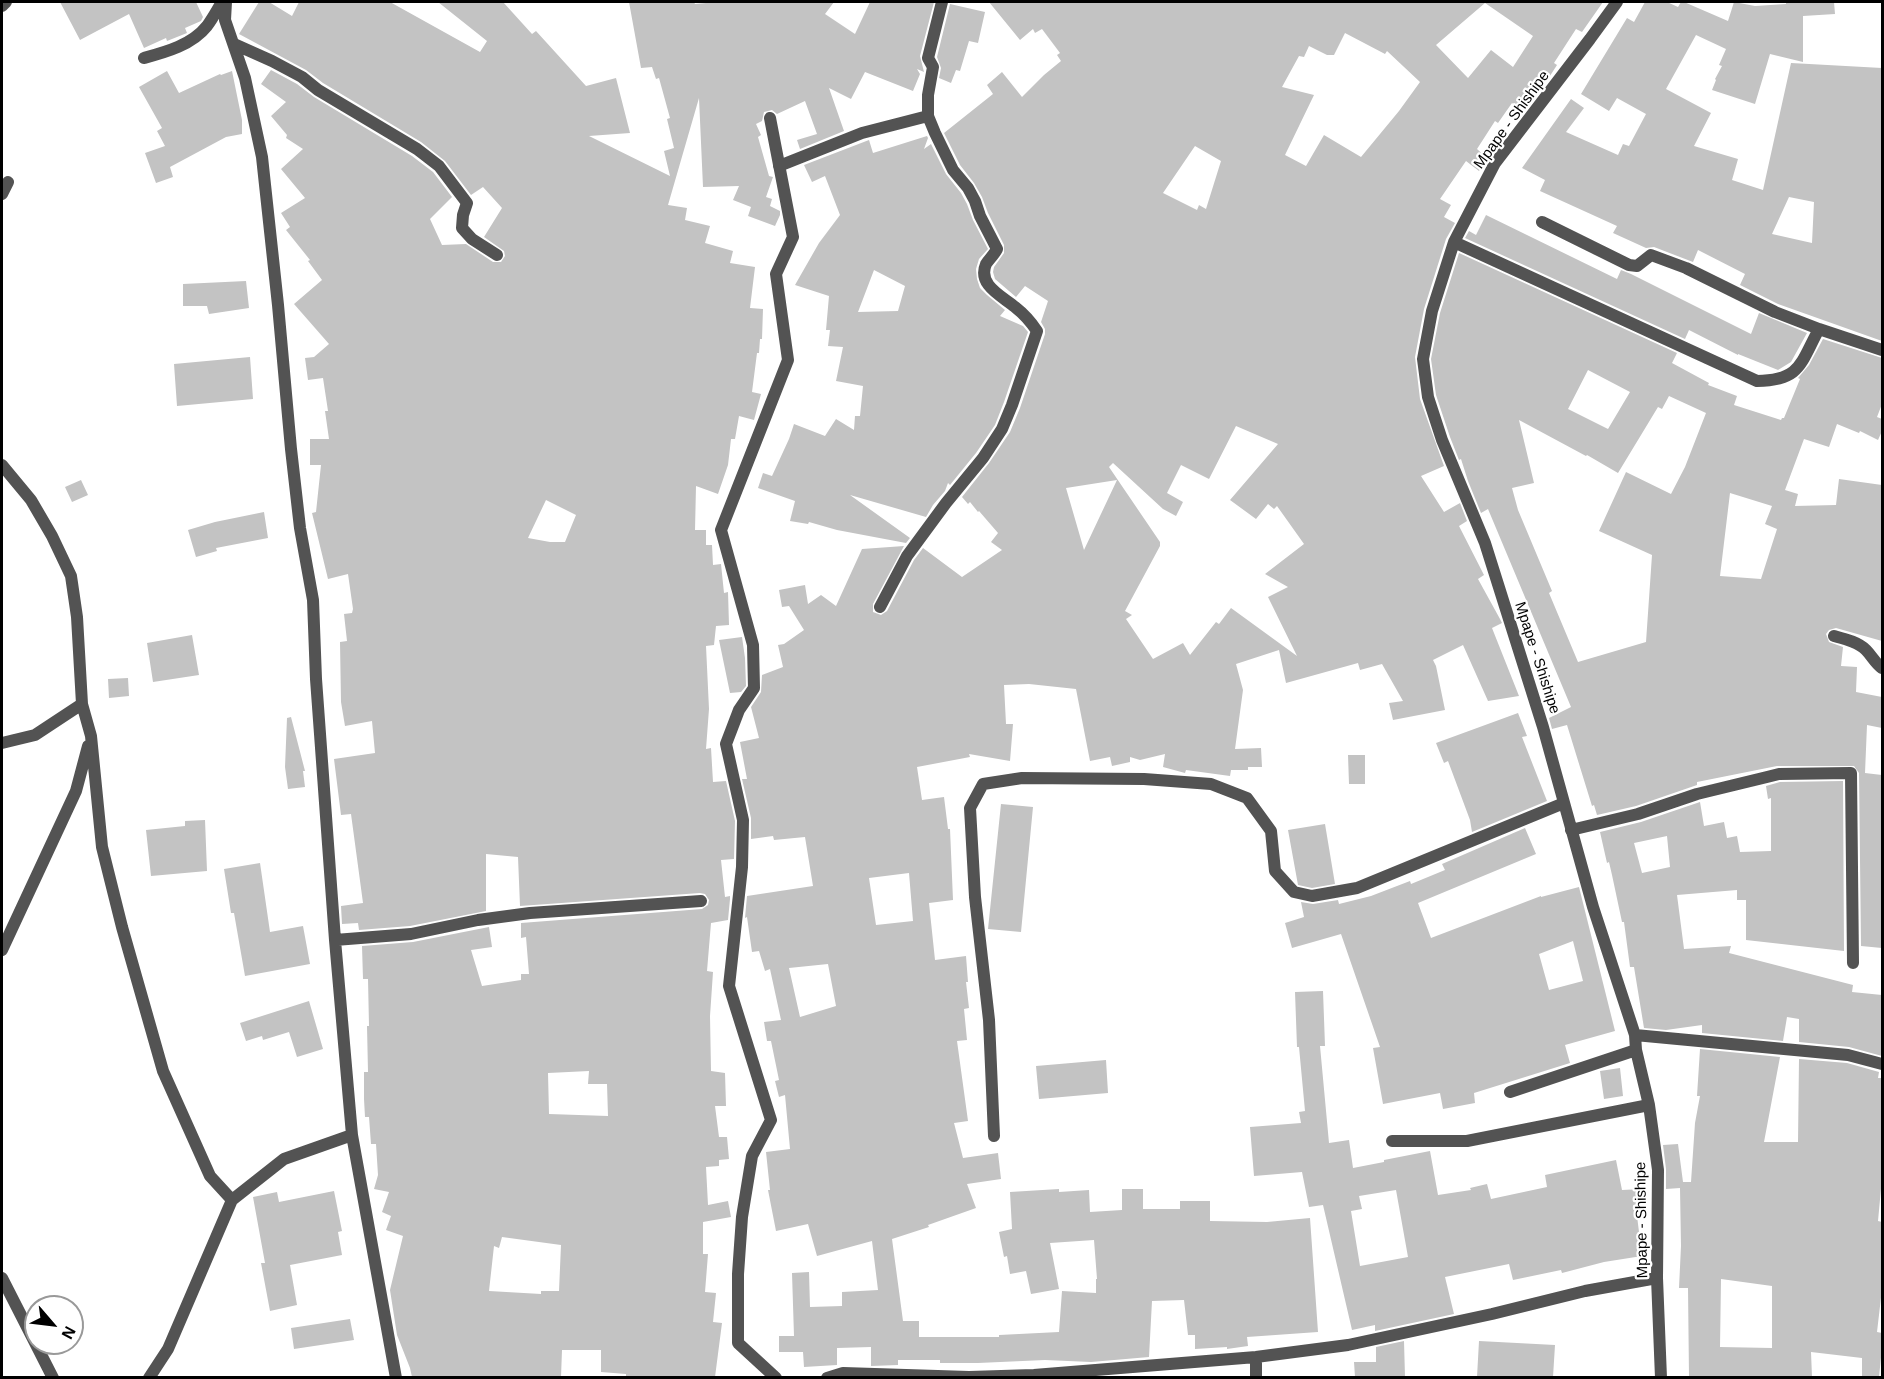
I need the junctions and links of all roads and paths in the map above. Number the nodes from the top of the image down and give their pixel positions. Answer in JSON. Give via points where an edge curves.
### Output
{"nodes":[{"id":1,"x":6,"y":2,"type":"edge"},
{"id":2,"x":224,"y":2,"type":"edge"},
{"id":3,"x":942,"y":2,"type":"edge"},
{"id":4,"x":1617,"y":2,"type":"edge"},
{"id":5,"x":2,"y":6,"type":"edge"},
{"id":6,"x":234,"y":44,"type":"junction"},
{"id":7,"x":144,"y":58,"type":"dead end"},
{"id":8,"x":928,"y":116,"type":"junction"},
{"id":9,"x":770,"y":118,"type":"dead end"},
{"id":10,"x":779,"y":166,"type":"junction"},
{"id":11,"x":8,"y":182,"type":"dead end"},
{"id":12,"x":2,"y":194,"type":"edge"},
{"id":13,"x":1542,"y":222,"type":"dead end"},
{"id":14,"x":1454,"y":242,"type":"junction"},
{"id":15,"x":497,"y":255,"type":"dead end"},
{"id":16,"x":1819,"y":329,"type":"junction"},
{"id":17,"x":1882,"y":350,"type":"edge"},
{"id":18,"x":2,"y":465,"type":"edge"},
{"id":19,"x":880,"y":606,"type":"dead end"},
{"id":20,"x":1834,"y":636,"type":"dead end"},
{"id":21,"x":1882,"y":668,"type":"edge"},
{"id":22,"x":82,"y":705,"type":"junction"},
{"id":23,"x":91,"y":736,"type":"junction"},
{"id":24,"x":2,"y":744,"type":"edge"},
{"id":25,"x":1564,"y":803,"type":"junction"},
{"id":26,"x":1571,"y":830,"type":"junction"},
{"id":27,"x":701,"y":901,"type":"dead end"},
{"id":28,"x":335,"y":940,"type":"junction"},
{"id":29,"x":2,"y":950,"type":"edge"},
{"id":30,"x":1853,"y":963,"type":"dead end"},
{"id":31,"x":1635,"y":1035,"type":"junction"},
{"id":32,"x":1636,"y":1050,"type":"junction"},
{"id":33,"x":1882,"y":1064,"type":"edge"},
{"id":34,"x":1510,"y":1092,"type":"dead end"},
{"id":35,"x":1649,"y":1105,"type":"junction"},
{"id":36,"x":352,"y":1136,"type":"junction"},
{"id":37,"x":994,"y":1136,"type":"dead end"},
{"id":38,"x":1392,"y":1141,"type":"dead end"},
{"id":39,"x":232,"y":1200,"type":"junction"},
{"id":40,"x":2,"y":1278,"type":"edge"},
{"id":41,"x":1657,"y":1278,"type":"junction"},
{"id":42,"x":1256,"y":1357,"type":"junction"},
{"id":43,"x":1083,"y":1375,"type":"edge"},
{"id":44,"x":52,"y":1377,"type":"edge"},
{"id":45,"x":149,"y":1377,"type":"edge"},
{"id":46,"x":396,"y":1377,"type":"edge"},
{"id":47,"x":776,"y":1377,"type":"edge"},
{"id":48,"x":827,"y":1377,"type":"edge"},
{"id":49,"x":969,"y":1377,"type":"edge"},
{"id":50,"x":1256,"y":1377,"type":"edge"},
{"id":51,"x":1661,"y":1377,"type":"edge"}],
"edges":[{"from":1,"to":5,"type":"street"},
{"from":2,"to":6,"type":"street","via":[[225,20]]},
{"from":2,"to":7,"type":"street","via":[[206,28],[189,42]]},
{"from":3,"to":8,"type":"street","via":[[928,58],[933,67]]},
{"from":4,"to":14,"type":"street","name":"Mpape - Shishipe","via":[[1495,163]]},
{"from":6,"to":15,"type":"street","via":[[302,77],[439,165],[467,203],[462,228],[471,239]]},
{"from":6,"to":28,"type":"street","via":[[262,158],[300,528],[313,600]]},
{"from":8,"to":10,"type":"street","via":[[862,133]]},
{"from":8,"to":19,"type":"street","via":[[997,249],[986,264],[987,285],[1017,308],[1036,332],[1002,429],[907,556]]},
{"from":9,"to":10,"type":"street"},
{"from":10,"to":47,"type":"street","via":[[793,237],[776,274],[788,360],[721,530],[753,645],[754,677],[754,688],[739,710],[726,744],[742,820],[742,867],[729,986],[771,1120],[752,1156],[742,1216],[738,1342]]},
{"from":11,"to":12,"type":"street"},
{"from":13,"to":16,"type":"street","via":[[1629,266],[1636,266],[1651,255]]},
{"from":14,"to":16,"type":"street","via":[[1757,381],[1778,380],[1793,373]]},
{"from":14,"to":25,"type":"street","name":"Mpape - Shishipe","via":[[1432,311],[1423,359],[1428,397],[1485,543]]},
{"from":16,"to":17,"type":"street"},
{"from":18,"to":22,"type":"street","via":[[31,500],[71,576]]},
{"from":20,"to":21,"type":"street","via":[[1865,649]]},
{"from":22,"to":23,"type":"street"},
{"from":22,"to":24,"type":"street","via":[[35,735]]},
{"from":23,"to":29,"type":"street","via":[[76,791]]},
{"from":23,"to":39,"type":"street","via":[[102,847],[163,1071],[210,1176]]},
{"from":25,"to":26,"type":"street","name":"Mpape - Shishipe"},
{"from":25,"to":37,"type":"street","via":[[1357,888],[1312,896],[1294,892],[1275,871],[1271,831],[1247,798],[1211,784],[1022,778],[983,784],[970,808],[989,1020]]},
{"from":26,"to":30,"type":"street","via":[[1779,774],[1851,774]]},
{"from":26,"to":31,"type":"street","name":"Mpape - Shishipe"},
{"from":27,"to":28,"type":"street","via":[[530,913],[411,934]]},
{"from":28,"to":36,"type":"street"},
{"from":31,"to":32,"type":"street","name":"Mpape - Shishipe"},
{"from":31,"to":33,"type":"street","via":[[1848,1054]]},
{"from":32,"to":34,"type":"street"},
{"from":32,"to":35,"type":"street","name":"Mpape - Shishipe"},
{"from":35,"to":38,"type":"street","via":[[1467,1141]]},
{"from":35,"to":41,"type":"street","name":"Mpape - Shishipe","via":[[1658,1170]]},
{"from":36,"to":39,"type":"street","via":[[284,1159]]},
{"from":36,"to":46,"type":"street"},
{"from":39,"to":45,"type":"street","via":[[168,1349]]},
{"from":40,"to":44,"type":"street"},
{"from":41,"to":42,"type":"street","via":[[1348,1345]]},
{"from":41,"to":51,"type":"street","name":"Mpape - Shishipe"},
{"from":42,"to":43,"type":"street"},
{"from":42,"to":50,"type":"street"},
{"from":43,"to":49,"type":"street"},
{"from":48,"to":49,"type":"street","via":[[843,1373]]}]}
